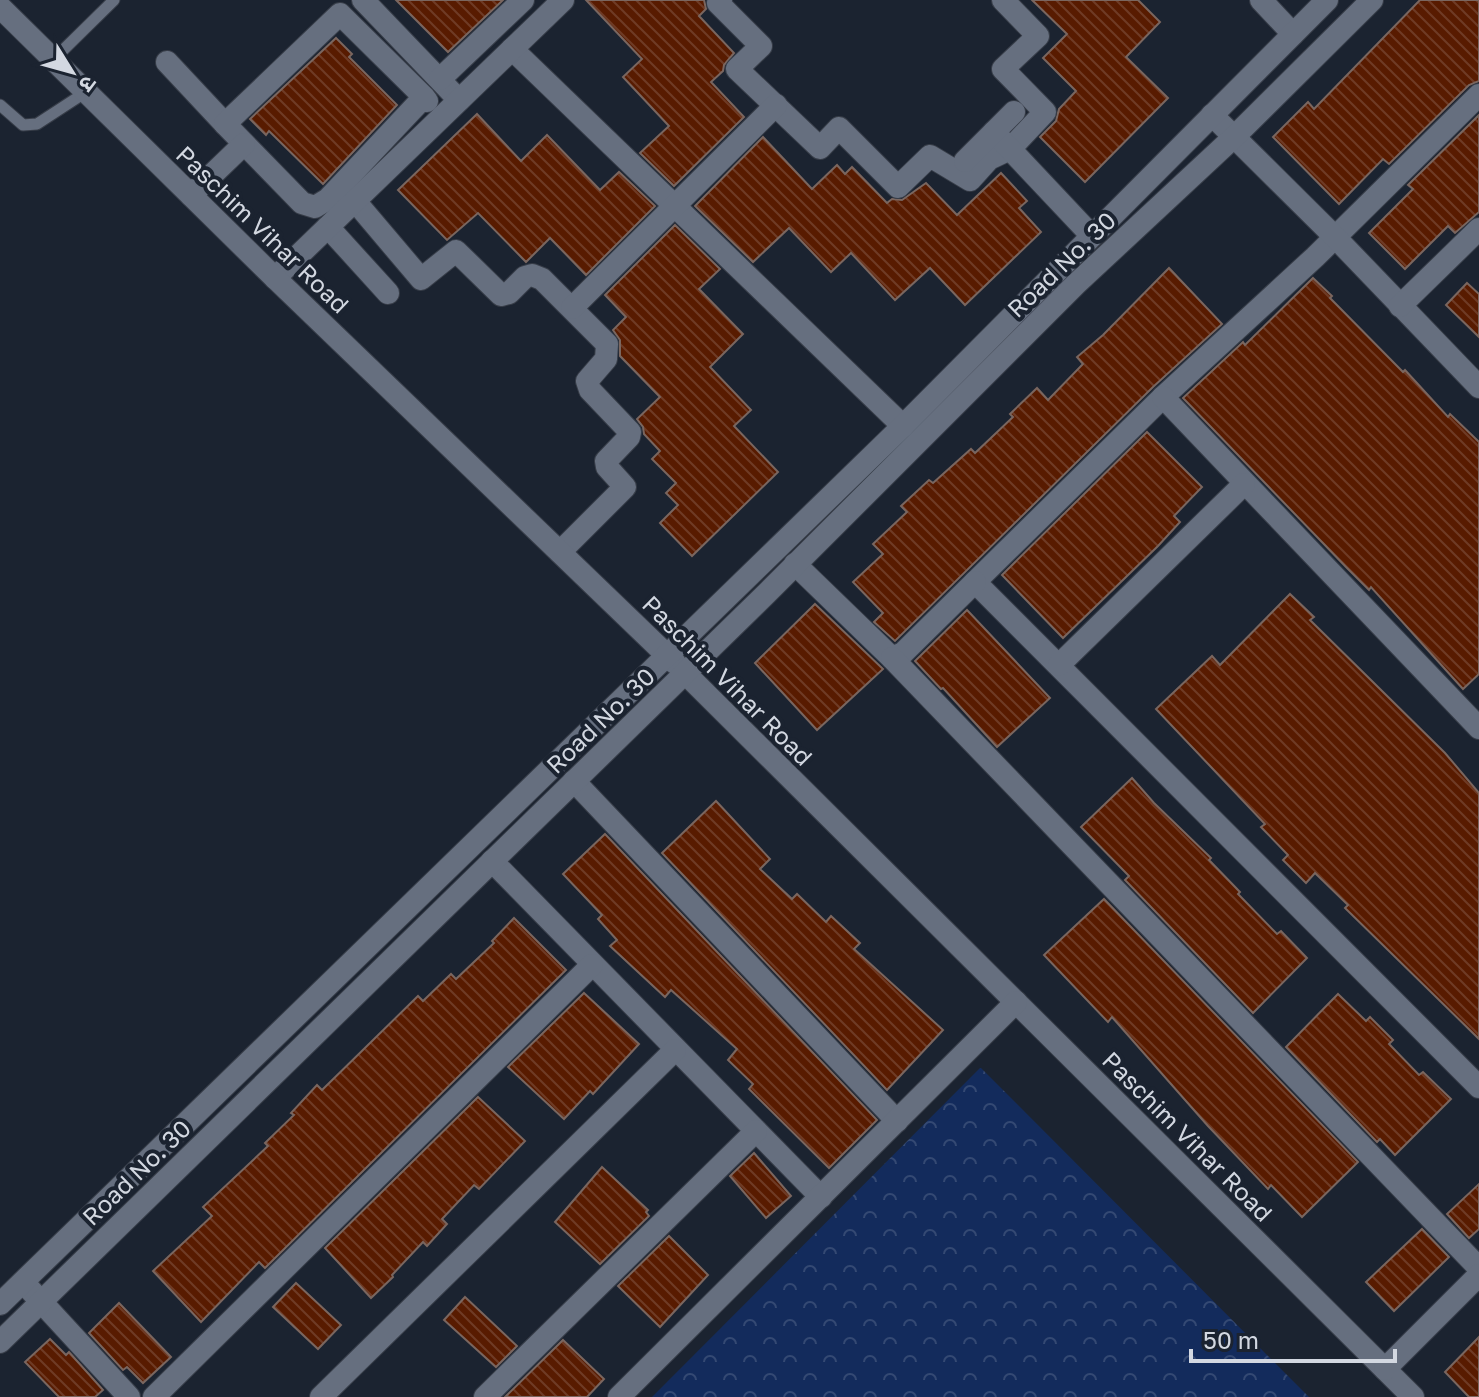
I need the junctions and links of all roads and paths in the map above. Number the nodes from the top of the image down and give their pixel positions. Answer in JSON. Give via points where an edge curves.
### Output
{"nodes":[{"id":1,"x":114,"y":0,"type":"edge"},
{"id":2,"x":363,"y":0,"type":"edge"},
{"id":3,"x":523,"y":0,"type":"edge"},
{"id":4,"x":563,"y":0,"type":"edge"},
{"id":5,"x":721,"y":0,"type":"edge"},
{"id":6,"x":1003,"y":0,"type":"edge"},
{"id":7,"x":1261,"y":0,"type":"edge"},
{"id":8,"x":1327,"y":0,"type":"edge"},
{"id":9,"x":1372,"y":0,"type":"edge"},
{"id":10,"x":348,"y":7,"type":"edge"},
{"id":11,"x":3,"y":16,"type":"edge"},
{"id":12,"x":1293,"y":34,"type":"junction"},
{"id":13,"x":512,"y":49,"type":"junction"},
{"id":14,"x":54,"y":59,"type":"junction"},
{"id":15,"x":167,"y":62,"type":"dead end"},
{"id":16,"x":440,"y":79,"type":"junction"},
{"id":17,"x":86,"y":92,"type":"junction"},
{"id":18,"x":1479,"y":95,"type":"edge"},
{"id":19,"x":459,"y":100,"type":"junction"},
{"id":20,"x":0,"y":105,"type":"edge"},
{"id":21,"x":776,"y":105,"type":"junction"},
{"id":22,"x":1014,"y":112,"type":"dead end"},
{"id":23,"x":1212,"y":115,"type":"junction"},
{"id":24,"x":225,"y":124,"type":"junction"},
{"id":25,"x":994,"y":132,"type":"junction"},
{"id":26,"x":1235,"y":136,"type":"junction"},
{"id":27,"x":244,"y":144,"type":"junction"},
{"id":28,"x":1010,"y":149,"type":"junction"},
{"id":29,"x":965,"y":161,"type":"dead end"},
{"id":30,"x":191,"y":195,"type":"junction"},
{"id":31,"x":355,"y":201,"type":"junction"},
{"id":32,"x":675,"y":206,"type":"junction"},
{"id":33,"x":328,"y":227,"type":"junction"},
{"id":34,"x":1479,"y":229,"type":"edge"},
{"id":35,"x":1092,"y":236,"type":"junction"},
{"id":36,"x":1335,"y":237,"type":"junction"},
{"id":37,"x":275,"y":278,"type":"junction"},
{"id":38,"x":388,"y":293,"type":"dead end"},
{"id":39,"x":1400,"y":306,"type":"junction"},
{"id":40,"x":572,"y":308,"type":"junction"},
{"id":41,"x":1479,"y":387,"type":"edge"},
{"id":42,"x":1163,"y":397,"type":"junction"},
{"id":43,"x":903,"y":426,"type":"junction"},
{"id":44,"x":1244,"y":484,"type":"junction"},
{"id":45,"x":560,"y":552,"type":"junction"},
{"id":46,"x":795,"y":564,"type":"junction"},
{"id":47,"x":975,"y":582,"type":"junction"},
{"id":48,"x":667,"y":655,"type":"junction"},
{"id":49,"x":892,"y":658,"type":"junction"},
{"id":50,"x":1059,"y":665,"type":"junction"},
{"id":51,"x":685,"y":673,"type":"junction"},
{"id":52,"x":1479,"y":728,"type":"edge"},
{"id":53,"x":574,"y":781,"type":"junction"},
{"id":54,"x":492,"y":861,"type":"junction"},
{"id":55,"x":592,"y":965,"type":"junction"},
{"id":56,"x":1016,"y":1002,"type":"junction"},
{"id":57,"x":675,"y":1050,"type":"junction"},
{"id":58,"x":1479,"y":1087,"type":"edge"},
{"id":59,"x":897,"y":1121,"type":"junction"},
{"id":60,"x":756,"y":1131,"type":"junction"},
{"id":61,"x":821,"y":1197,"type":"junction"},
{"id":62,"x":1479,"y":1268,"type":"edge"},
{"id":63,"x":1479,"y":1275,"type":"edge"},
{"id":64,"x":23,"y":1282,"type":"junction"},
{"id":65,"x":42,"y":1301,"type":"junction"},
{"id":66,"x":0,"y":1304,"type":"edge"},
{"id":67,"x":0,"y":1342,"type":"edge"},
{"id":68,"x":1385,"y":1369,"type":"junction"},
{"id":69,"x":123,"y":1395,"type":"edge"},
{"id":70,"x":154,"y":1397,"type":"edge"},
{"id":71,"x":321,"y":1397,"type":"edge"},
{"id":72,"x":485,"y":1397,"type":"edge"},
{"id":73,"x":619,"y":1397,"type":"edge"},
{"id":74,"x":1413,"y":1397,"type":"edge"}],
"edges":[{"from":1,"to":14,"type":"lane"},
{"from":2,"to":16,"type":"street"},
{"from":3,"to":16,"type":"street"},
{"from":4,"to":13,"type":"street"},
{"from":5,"to":21,"type":"street","via":[[718,3],[761,46],[737,69]]},
{"from":6,"to":28,"type":"street","via":[[1038,36],[1003,69],[1045,112]]},
{"from":7,"to":12,"type":"street"},
{"from":8,"to":12,"type":"street","name":"Road No. 30"},
{"from":9,"to":26,"type":"street","name":"Road No. 30"},
{"from":10,"to":24,"type":"street"},
{"from":10,"to":27,"type":"street","via":[[426,99],[315,207],[302,203]]},
{"from":11,"to":14,"type":"street","name":"Paschim Vihar Road"},
{"from":12,"to":23,"type":"street","name":"Road No. 30"},
{"from":13,"to":19,"type":"street"},
{"from":13,"to":32,"type":"street"},
{"from":14,"to":17,"type":"street","name":"Paschim Vihar Road"},
{"from":15,"to":24,"type":"street"},
{"from":16,"to":19,"type":"street"},
{"from":17,"to":20,"type":"lane","via":[[37,124],[23,125]]},
{"from":17,"to":30,"type":"street","name":"Paschim Vihar Road"},
{"from":18,"to":36,"type":"street"},
{"from":19,"to":31,"type":"street"},
{"from":21,"to":28,"type":"street","via":[[820,148],[839,128],[898,187],[930,156],[970,180],[989,159]]},
{"from":21,"to":32,"type":"street"},
{"from":22,"to":25,"type":"street"},
{"from":23,"to":26,"type":"street"},
{"from":23,"to":35,"type":"street","name":"Road No. 30"},
{"from":24,"to":27,"type":"street"},
{"from":25,"to":28,"type":"street"},
{"from":25,"to":29,"type":"street"},
{"from":26,"to":36,"type":"street"},
{"from":26,"to":46,"type":"street","name":"Road No. 30","via":[[1076,284]]},
{"from":27,"to":30,"type":"street"},
{"from":28,"to":35,"type":"street"},
{"from":30,"to":37,"type":"street","name":"Paschim Vihar Road"},
{"from":31,"to":33,"type":"street"},
{"from":31,"to":40,"type":"street","via":[[421,279],[456,251],[501,295],[532,275]]},
{"from":32,"to":40,"type":"street"},
{"from":32,"to":43,"type":"street"},
{"from":33,"to":37,"type":"street"},
{"from":33,"to":38,"type":"street"},
{"from":34,"to":39,"type":"street"},
{"from":35,"to":43,"type":"street","name":"Road No. 30"},
{"from":36,"to":39,"type":"street"},
{"from":36,"to":42,"type":"street"},
{"from":37,"to":45,"type":"street","name":"Paschim Vihar Road"},
{"from":39,"to":41,"type":"street"},
{"from":40,"to":45,"type":"street","via":[[608,348],[588,385],[630,432],[606,461],[625,487]]},
{"from":42,"to":44,"type":"street"},
{"from":42,"to":47,"type":"street"},
{"from":43,"to":48,"type":"street","name":"Road No. 30"},
{"from":44,"to":50,"type":"street"},
{"from":44,"to":52,"type":"street"},
{"from":45,"to":48,"type":"street","name":"Paschim Vihar Road"},
{"from":46,"to":49,"type":"street"},
{"from":46,"to":51,"type":"street","name":"Road No. 30"},
{"from":47,"to":49,"type":"street"},
{"from":47,"to":50,"type":"street"},
{"from":48,"to":51,"type":"street","name":"Paschim Vihar Road"},
{"from":48,"to":64,"type":"street","name":"Road No. 30"},
{"from":49,"to":62,"type":"street"},
{"from":50,"to":58,"type":"street"},
{"from":51,"to":53,"type":"street","name":"Road No. 30"},
{"from":51,"to":56,"type":"street","name":"Paschim Vihar Road"},
{"from":53,"to":54,"type":"street","name":"Road No. 30"},
{"from":53,"to":59,"type":"street"},
{"from":54,"to":55,"type":"street"},
{"from":54,"to":65,"type":"street","name":"Road No. 30"},
{"from":55,"to":57,"type":"street"},
{"from":55,"to":70,"type":"street"},
{"from":56,"to":59,"type":"street"},
{"from":56,"to":68,"type":"street","name":"Paschim Vihar Road"},
{"from":57,"to":60,"type":"street"},
{"from":57,"to":71,"type":"street"},
{"from":59,"to":61,"type":"street"},
{"from":60,"to":61,"type":"street"},
{"from":60,"to":72,"type":"street"},
{"from":61,"to":73,"type":"street"},
{"from":63,"to":68,"type":"street"},
{"from":64,"to":65,"type":"street"},
{"from":64,"to":66,"type":"street","name":"Road No. 30"},
{"from":65,"to":67,"type":"street","name":"Road No. 30"},
{"from":65,"to":69,"type":"street"},
{"from":68,"to":74,"type":"street","name":"Paschim Vihar Road"}]}
